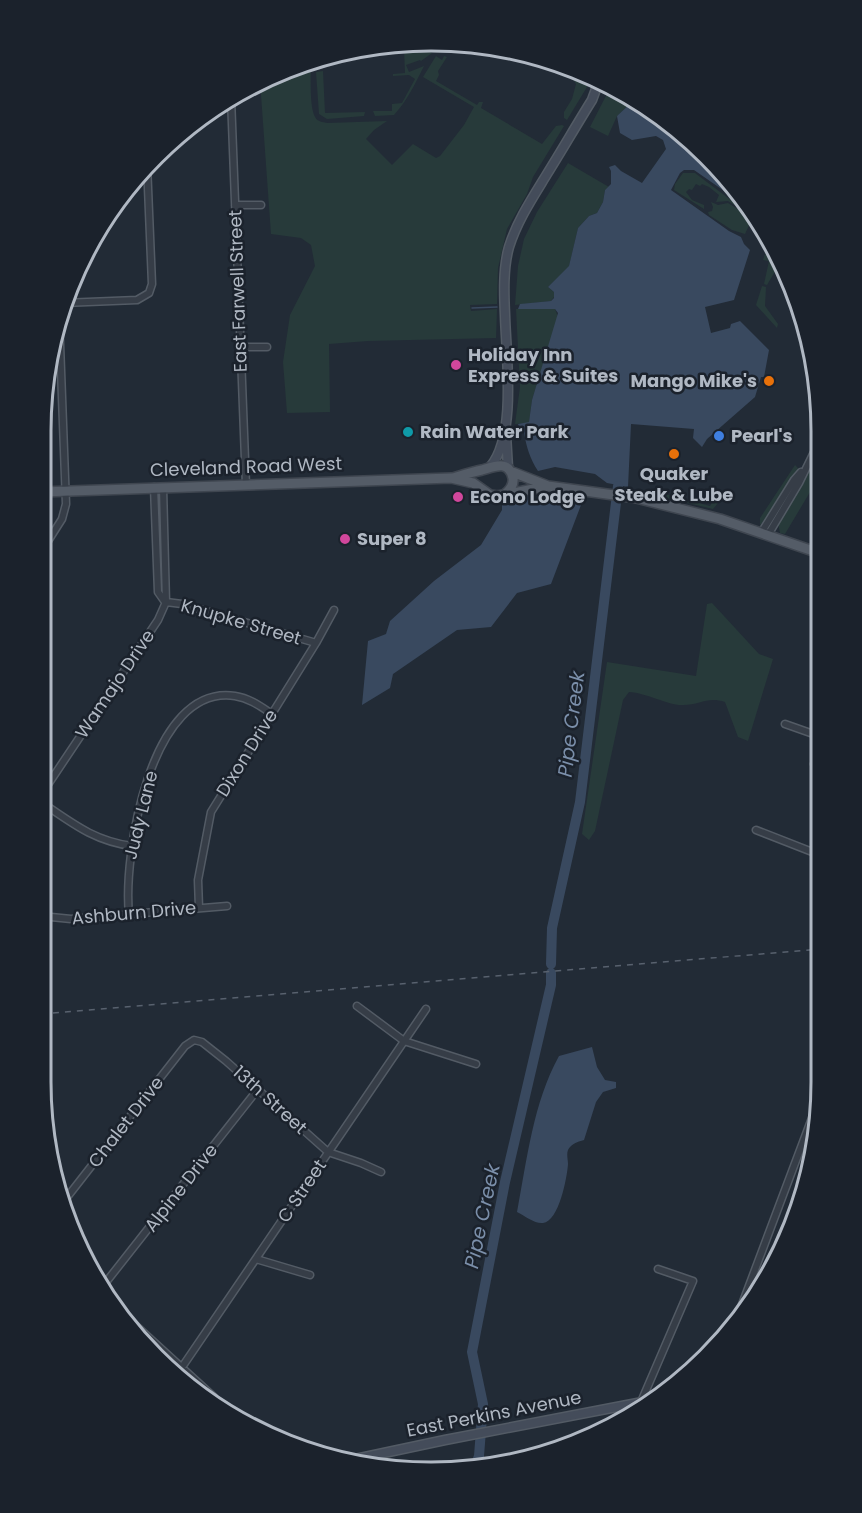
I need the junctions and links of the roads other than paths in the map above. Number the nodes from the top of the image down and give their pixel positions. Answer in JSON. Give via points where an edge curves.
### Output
{"nodes":[{"id":1,"x":596,"y":89,"type":"edge"},
{"id":2,"x":231,"y":108,"type":"edge"},
{"id":3,"x":148,"y":177,"type":"edge"},
{"id":4,"x":261,"y":204,"type":"dead end"},
{"id":5,"x":235,"y":205,"type":"junction"},
{"id":6,"x":74,"y":303,"type":"edge"},
{"id":7,"x":240,"y":347,"type":"junction"},
{"id":8,"x":267,"y":347,"type":"dead end"},
{"id":9,"x":60,"y":348,"type":"edge"},
{"id":10,"x":505,"y":431,"type":"junction"},
{"id":11,"x":811,"y":458,"type":"edge"},
{"id":12,"x":488,"y":468,"type":"junction"},
{"id":13,"x":509,"y":470,"type":"junction"},
{"id":14,"x":451,"y":478,"type":"junction"},
{"id":15,"x":246,"y":485,"type":"junction"},
{"id":16,"x":548,"y":486,"type":"junction"},
{"id":17,"x":158,"y":487,"type":"junction"},
{"id":18,"x":66,"y":490,"type":"junction"},
{"id":19,"x":485,"y":490,"type":"junction"},
{"id":20,"x":51,"y":491,"type":"edge"},
{"id":21,"x":505,"y":494,"type":"junction"},
{"id":22,"x":764,"y":534,"type":"junction"},
{"id":23,"x":51,"y":536,"type":"edge"},
{"id":24,"x":811,"y":550,"type":"edge"},
{"id":25,"x":166,"y":602,"type":"junction"},
{"id":26,"x":334,"y":610,"type":"dead end"},
{"id":27,"x":316,"y":644,"type":"junction"},
{"id":28,"x":272,"y":714,"type":"junction"},
{"id":29,"x":785,"y":724,"type":"dead end"},
{"id":30,"x":811,"y":733,"type":"edge"},
{"id":31,"x":51,"y":780,"type":"edge"},
{"id":32,"x":51,"y":808,"type":"edge"},
{"id":33,"x":756,"y":831,"type":"dead end"},
{"id":34,"x":132,"y":846,"type":"junction"},
{"id":35,"x":811,"y":852,"type":"edge"},
{"id":36,"x":227,"y":906,"type":"dead end"},
{"id":37,"x":199,"y":908,"type":"junction"},
{"id":38,"x":129,"y":914,"type":"junction"},
{"id":39,"x":51,"y":917,"type":"edge"},
{"id":40,"x":357,"y":1006,"type":"dead end"},
{"id":41,"x":426,"y":1009,"type":"dead end"},
{"id":42,"x":192,"y":1041,"type":"joint"},
{"id":43,"x":404,"y":1041,"type":"junction"},
{"id":44,"x":476,"y":1064,"type":"dead end"},
{"id":45,"x":258,"y":1089,"type":"junction"},
{"id":46,"x":808,"y":1128,"type":"edge"},
{"id":47,"x":328,"y":1152,"type":"junction"},
{"id":48,"x":381,"y":1172,"type":"dead end"},
{"id":49,"x":68,"y":1195,"type":"edge"},
{"id":50,"x":256,"y":1259,"type":"junction"},
{"id":51,"x":658,"y":1269,"type":"dead end"},
{"id":52,"x":310,"y":1275,"type":"dead end"},
{"id":53,"x":107,"y":1281,"type":"edge"},
{"id":54,"x":746,"y":1295,"type":"edge"},
{"id":55,"x":181,"y":1369,"type":"edge"},
{"id":56,"x":647,"y":1395,"type":"edge"},
{"id":57,"x":634,"y":1403,"type":"edge"},
{"id":58,"x":367,"y":1457,"type":"edge"}],
"edges":[{"from":1,"to":10,"type":"main road","via":[[524,213],[509,248]]},
{"from":2,"to":5,"type":"street","name":"East Farwell Street"},
{"from":3,"to":6,"type":"street","via":[[152,285],[147,296]]},
{"from":4,"to":5,"type":"street"},
{"from":5,"to":7,"type":"street","name":"East Farwell Street"},
{"from":7,"to":8,"type":"street"},
{"from":7,"to":15,"type":"street","name":"East Farwell Street"},
{"from":9,"to":18,"type":"street"},
{"from":10,"to":12,"type":"main road","via":[[499,454]]},
{"from":10,"to":13,"type":"main road"},
{"from":11,"to":22,"type":"street"},
{"from":12,"to":13,"type":"main road","via":[[501,465]]},
{"from":12,"to":14,"type":"main road","name":"Cleveland Road West"},
{"from":12,"to":19,"type":"main road","via":[[482,479]]},
{"from":13,"to":16,"type":"main road"},
{"from":13,"to":21,"type":"main road","via":[[512,486]]},
{"from":14,"to":15,"type":"main road","name":"Cleveland Road West"},
{"from":14,"to":19,"type":"main road","name":"Cleveland Road West"},
{"from":15,"to":17,"type":"main road","name":"Cleveland Road West"},
{"from":16,"to":21,"type":"main road"},
{"from":16,"to":22,"type":"main road","via":[[636,498]]},
{"from":17,"to":18,"type":"main road","name":"Cleveland Road West"},
{"from":17,"to":25,"type":"street"},
{"from":18,"to":20,"type":"main road","name":"Cleveland Road West"},
{"from":18,"to":23,"type":"street","via":[[64,515]]},
{"from":19,"to":21,"type":"main road","via":[[494,496]]},
{"from":22,"to":24,"type":"main road"},
{"from":25,"to":27,"type":"street","name":"Knupke Street"},
{"from":25,"to":31,"type":"street","name":"Wamajo Drive","via":[[158,620]]},
{"from":26,"to":27,"type":"street","name":"Dixon Drive"},
{"from":27,"to":28,"type":"street","name":"Dixon Drive"},
{"from":28,"to":34,"type":"street","name":"Judy Lane","via":[[250,701],[230,696],[202,701],[188,710],[169,734],[150,770]]},
{"from":28,"to":37,"type":"street","name":"Dixon Drive","via":[[210,815],[198,880]]},
{"from":29,"to":30,"type":"street"},
{"from":32,"to":34,"type":"street","via":[[95,837]]},
{"from":33,"to":35,"type":"street"},
{"from":34,"to":38,"type":"street","name":"Judy Lane","via":[[127,875]]},
{"from":36,"to":37,"type":"street","name":"Ashburn Drive"},
{"from":37,"to":38,"type":"street","name":"Ashburn Drive"},
{"from":38,"to":39,"type":"street","name":"Ashburn Drive"},
{"from":40,"to":43,"type":"street"},
{"from":41,"to":43,"type":"street","name":"C Street"},
{"from":42,"to":45,"type":"street","name":"13th Street","via":[[204,1044]]},
{"from":42,"to":49,"type":"street","name":"Chalet Drive"},
{"from":43,"to":44,"type":"street"},
{"from":43,"to":47,"type":"street","name":"C Street"},
{"from":45,"to":47,"type":"street","name":"13th Street"},
{"from":45,"to":53,"type":"street","name":"Alpine Drive"},
{"from":46,"to":54,"type":"street"},
{"from":47,"to":48,"type":"street","name":"13th Street"},
{"from":47,"to":50,"type":"street","name":"C Street"},
{"from":50,"to":52,"type":"street"},
{"from":50,"to":55,"type":"street","name":"C Street"},
{"from":51,"to":56,"type":"street","via":[[693,1281]]},
{"from":57,"to":58,"type":"main road","name":"East Perkins Avenue"}]}
